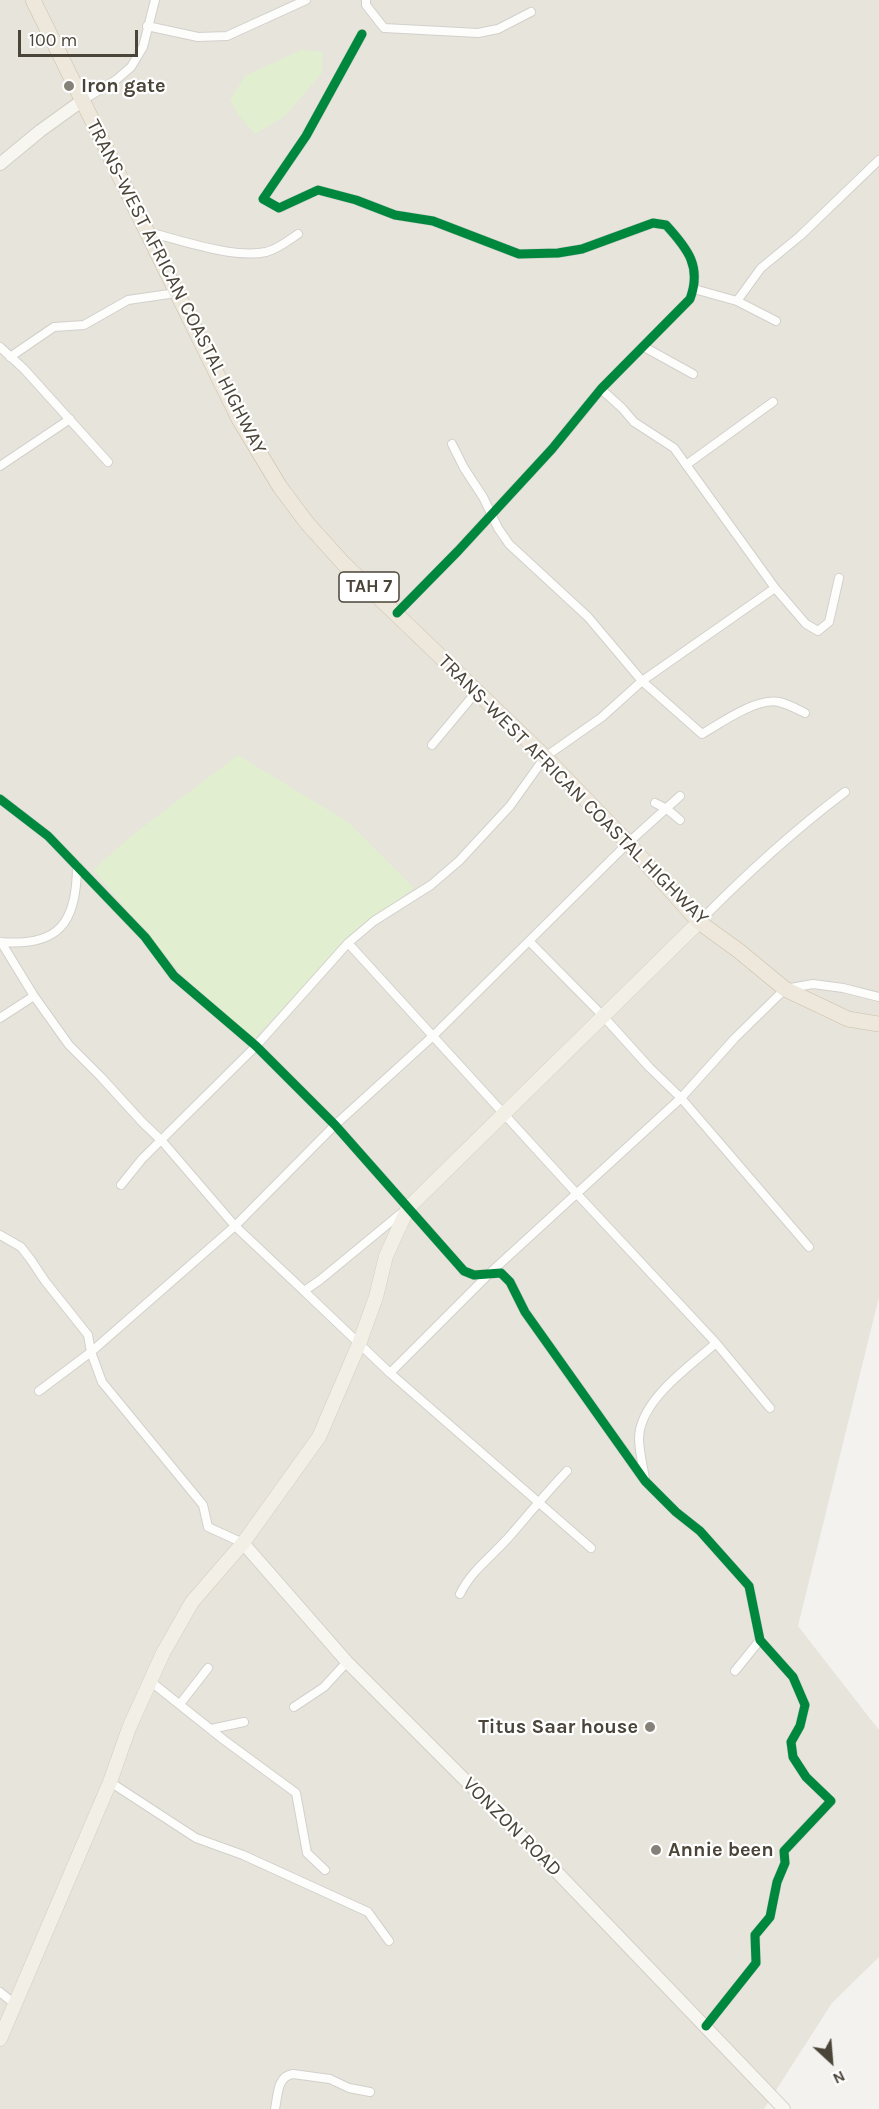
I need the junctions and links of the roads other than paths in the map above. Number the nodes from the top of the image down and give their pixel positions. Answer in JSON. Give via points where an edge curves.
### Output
{"nodes":[{"id":1,"x":33,"y":0,"type":"edge"},
{"id":2,"x":155,"y":0,"type":"edge"},
{"id":3,"x":306,"y":0,"type":"edge"},
{"id":4,"x":366,"y":0,"type":"edge"},
{"id":5,"x":531,"y":12,"type":"dead end"},
{"id":6,"x":147,"y":26,"type":"junction"},
{"id":7,"x":362,"y":34,"type":"dead end"},
{"id":8,"x":83,"y":100,"type":"junction"},
{"id":9,"x":879,"y":160,"type":"edge"},
{"id":10,"x":0,"y":164,"type":"edge"},
{"id":11,"x":148,"y":232,"type":"junction"},
{"id":12,"x":298,"y":234,"type":"dead end"},
{"id":13,"x":694,"y":289,"type":"junction"},
{"id":14,"x":177,"y":293,"type":"junction"},
{"id":15,"x":737,"y":301,"type":"junction"},
{"id":16,"x":776,"y":321,"type":"dead end"},
{"id":17,"x":0,"y":347,"type":"edge"},
{"id":18,"x":644,"y":347,"type":"junction"},
{"id":19,"x":10,"y":357,"type":"junction"},
{"id":20,"x":693,"y":374,"type":"dead end"},
{"id":21,"x":601,"y":389,"type":"junction"},
{"id":22,"x":773,"y":402,"type":"dead end"},
{"id":23,"x":69,"y":419,"type":"junction"},
{"id":24,"x":452,"y":444,"type":"dead end"},
{"id":25,"x":108,"y":462,"type":"dead end"},
{"id":26,"x":686,"y":465,"type":"junction"},
{"id":27,"x":0,"y":466,"type":"edge"},
{"id":28,"x":492,"y":515,"type":"junction"},
{"id":29,"x":839,"y":578,"type":"dead end"},
{"id":30,"x":775,"y":588,"type":"junction"},
{"id":31,"x":397,"y":613,"type":"junction"},
{"id":32,"x":642,"y":681,"type":"junction"},
{"id":33,"x":477,"y":691,"type":"junction"},
{"id":34,"x":805,"y":713,"type":"dead end"},
{"id":35,"x":432,"y":745,"type":"dead end"},
{"id":36,"x":545,"y":757,"type":"junction"},
{"id":37,"x":845,"y":792,"type":"dead end"},
{"id":38,"x":681,"y":796,"type":"dead end"},
{"id":39,"x":0,"y":799,"type":"edge"},
{"id":40,"x":655,"y":803,"type":"dead end"},
{"id":41,"x":667,"y":809,"type":"junction"},
{"id":42,"x":680,"y":820,"type":"dead end"},
{"id":43,"x":628,"y":843,"type":"junction"},
{"id":44,"x":77,"y":865,"type":"junction"},
{"id":45,"x":699,"y":922,"type":"junction"},
{"id":46,"x":529,"y":941,"type":"junction"},
{"id":47,"x":1,"y":942,"type":"edge"},
{"id":48,"x":348,"y":943,"type":"junction"},
{"id":49,"x":785,"y":989,"type":"junction"},
{"id":50,"x":34,"y":996,"type":"junction"},
{"id":51,"x":879,"y":997,"type":"edge"},
{"id":52,"x":603,"y":1016,"type":"junction"},
{"id":53,"x":0,"y":1018,"type":"edge"},
{"id":54,"x":879,"y":1024,"type":"edge"},
{"id":55,"x":433,"y":1036,"type":"junction"},
{"id":56,"x":256,"y":1046,"type":"junction"},
{"id":57,"x":681,"y":1098,"type":"junction"},
{"id":58,"x":504,"y":1114,"type":"junction"},
{"id":59,"x":335,"y":1125,"type":"junction"},
{"id":60,"x":162,"y":1140,"type":"junction"},
{"id":61,"x":121,"y":1185,"type":"dead end"},
{"id":62,"x":577,"y":1194,"type":"junction"},
{"id":63,"x":408,"y":1208,"type":"junction"},
{"id":64,"x":235,"y":1226,"type":"junction"},
{"id":65,"x":0,"y":1235,"type":"edge"},
{"id":66,"x":809,"y":1247,"type":"dead end"},
{"id":67,"x":491,"y":1272,"type":"junction"},
{"id":68,"x":304,"y":1291,"type":"junction"},
{"id":69,"x":716,"y":1343,"type":"junction"},
{"id":70,"x":359,"y":1344,"type":"junction"},
{"id":71,"x":91,"y":1352,"type":"junction"},
{"id":72,"x":390,"y":1372,"type":"junction"},
{"id":73,"x":39,"y":1391,"type":"dead end"},
{"id":74,"x":770,"y":1408,"type":"dead end"},
{"id":75,"x":567,"y":1471,"type":"dead end"},
{"id":76,"x":645,"y":1481,"type":"junction"},
{"id":77,"x":538,"y":1501,"type":"junction"},
{"id":78,"x":243,"y":1543,"type":"junction"},
{"id":79,"x":591,"y":1548,"type":"dead end"},
{"id":80,"x":460,"y":1594,"type":"dead end"},
{"id":81,"x":760,"y":1640,"type":"junction"},
{"id":82,"x":347,"y":1662,"type":"junction"},
{"id":83,"x":208,"y":1668,"type":"dead end"},
{"id":84,"x":735,"y":1671,"type":"dead end"},
{"id":85,"x":150,"y":1681,"type":"junction"},
{"id":86,"x":180,"y":1704,"type":"junction"},
{"id":87,"x":294,"y":1707,"type":"dead end"},
{"id":88,"x":244,"y":1722,"type":"dead end"},
{"id":89,"x":211,"y":1729,"type":"junction"},
{"id":90,"x":110,"y":1782,"type":"junction"},
{"id":91,"x":325,"y":1870,"type":"dead end"},
{"id":92,"x":389,"y":1941,"type":"dead end"},
{"id":93,"x":0,"y":1992,"type":"edge"},
{"id":94,"x":16,"y":2005,"type":"junction"},
{"id":95,"x":706,"y":2026,"type":"junction"},
{"id":96,"x":0,"y":2040,"type":"edge"},
{"id":97,"x":370,"y":2092,"type":"dead end"},
{"id":98,"x":275,"y":2109,"type":"edge"},
{"id":99,"x":784,"y":2109,"type":"edge"}],
"edges":[{"from":1,"to":8,"type":"highway","name":"TRANS-WEST AFRICAN COASTAL HIGHWAY","number":"TAH 7"},
{"from":2,"to":6,"type":"street"},
{"from":3,"to":6,"type":"street","via":[[226,36],[198,37]]},
{"from":4,"to":5,"type":"street","via":[[384,28],[478,33],[498,29]]},
{"from":6,"to":8,"type":"street","via":[[143,47],[130,67]]},
{"from":7,"to":13,"type":"street","via":[[306,136],[263,199],[279,208],[318,190],[395,215],[433,221],[519,254],[582,249],[653,223],[666,225],[695,267]]},
{"from":8,"to":10,"type":"street"},
{"from":8,"to":11,"type":"highway","name":"TRANS-WEST AFRICAN COASTAL HIGHWAY","number":"TAH 7"},
{"from":9,"to":15,"type":"street","via":[[761,268]]},
{"from":11,"to":12,"type":"street","via":[[232,253],[266,252]]},
{"from":11,"to":14,"type":"highway","name":"TRANS-WEST AFRICAN COASTAL HIGHWAY","number":"TAH 7"},
{"from":13,"to":15,"type":"street"},
{"from":13,"to":18,"type":"street","via":[[690,299]]},
{"from":14,"to":19,"type":"street","via":[[128,300],[84,325],[54,327]]},
{"from":14,"to":31,"type":"highway","name":"TRANS-WEST AFRICAN COASTAL HIGHWAY","number":"TAH 7","via":[[239,419],[280,487],[343,562]]},
{"from":15,"to":16,"type":"street"},
{"from":17,"to":19,"type":"street"},
{"from":18,"to":20,"type":"street"},
{"from":18,"to":21,"type":"street"},
{"from":19,"to":23,"type":"street"},
{"from":21,"to":26,"type":"street","via":[[634,422],[674,448]]},
{"from":21,"to":28,"type":"street"},
{"from":22,"to":26,"type":"street"},
{"from":23,"to":25,"type":"street"},
{"from":23,"to":27,"type":"street"},
{"from":24,"to":28,"type":"street"},
{"from":26,"to":30,"type":"street"},
{"from":28,"to":31,"type":"street"},
{"from":28,"to":32,"type":"street","via":[[509,544],[588,617]]},
{"from":29,"to":30,"type":"street","via":[[829,622],[818,631],[806,624]]},
{"from":30,"to":32,"type":"street"},
{"from":31,"to":33,"type":"highway","name":"TRANS-WEST AFRICAN COASTAL HIGHWAY","number":"TAH 7"},
{"from":32,"to":34,"type":"street","via":[[702,734],[762,703],[777,701]]},
{"from":32,"to":36,"type":"street","via":[[602,717]]},
{"from":33,"to":35,"type":"street"},
{"from":33,"to":36,"type":"highway","name":"TRANS-WEST AFRICAN COASTAL HIGHWAY","number":"TAH 7"},
{"from":36,"to":43,"type":"highway","name":"TRANS-WEST AFRICAN COASTAL HIGHWAY","number":"TAH 7"},
{"from":36,"to":48,"type":"street","via":[[510,806],[459,861]]},
{"from":37,"to":45,"type":"street","via":[[747,873]]},
{"from":38,"to":41,"type":"street"},
{"from":39,"to":44,"type":"street","via":[[48,836]]},
{"from":40,"to":41,"type":"street"},
{"from":41,"to":42,"type":"street"},
{"from":41,"to":43,"type":"street"},
{"from":43,"to":45,"type":"highway","name":"TRANS-WEST AFRICAN COASTAL HIGHWAY","number":"TAH 7"},
{"from":43,"to":46,"type":"street"},
{"from":44,"to":47,"type":"street","via":[[77,884],[63,927],[50,937],[30,943]]},
{"from":44,"to":56,"type":"street","via":[[145,937],[174,976]]},
{"from":45,"to":49,"type":"highway","name":"TRANS-WEST AFRICAN COASTAL HIGHWAY","number":"TAH 7"},
{"from":45,"to":52,"type":"main road"},
{"from":46,"to":52,"type":"street"},
{"from":46,"to":55,"type":"street"},
{"from":47,"to":50,"type":"street"},
{"from":48,"to":55,"type":"street"},
{"from":48,"to":56,"type":"street"},
{"from":49,"to":51,"type":"street","via":[[813,984]]},
{"from":49,"to":54,"type":"highway","name":"TRANS-WEST AFRICAN COASTAL HIGHWAY","number":"TAH 7","via":[[848,1019]]},
{"from":49,"to":57,"type":"street"},
{"from":50,"to":53,"type":"street"},
{"from":50,"to":60,"type":"street","via":[[69,1045]]},
{"from":52,"to":57,"type":"street"},
{"from":52,"to":58,"type":"main road"},
{"from":55,"to":58,"type":"street"},
{"from":55,"to":59,"type":"street"},
{"from":56,"to":59,"type":"street"},
{"from":56,"to":60,"type":"street"},
{"from":57,"to":62,"type":"street"},
{"from":57,"to":66,"type":"street"},
{"from":58,"to":62,"type":"street"},
{"from":58,"to":63,"type":"main road"},
{"from":59,"to":63,"type":"street"},
{"from":59,"to":64,"type":"street"},
{"from":60,"to":61,"type":"street"},
{"from":60,"to":64,"type":"street"},
{"from":62,"to":67,"type":"street"},
{"from":62,"to":69,"type":"street"},
{"from":63,"to":67,"type":"street","via":[[464,1271],[474,1275]]},
{"from":63,"to":68,"type":"street"},
{"from":63,"to":70,"type":"main road","via":[[386,1256]]},
{"from":64,"to":68,"type":"street"},
{"from":64,"to":71,"type":"street"},
{"from":65,"to":71,"type":"street","via":[[21,1247],[88,1335]]},
{"from":67,"to":72,"type":"street"},
{"from":67,"to":76,"type":"street","via":[[501,1273],[510,1282],[525,1312]]},
{"from":68,"to":70,"type":"street"},
{"from":69,"to":74,"type":"street"},
{"from":69,"to":76,"type":"street","via":[[654,1400],[643,1419],[639,1437]]},
{"from":70,"to":72,"type":"street"},
{"from":70,"to":78,"type":"main road","via":[[319,1437]]},
{"from":71,"to":73,"type":"street"},
{"from":71,"to":78,"type":"street","via":[[102,1382],[203,1505],[208,1527]]},
{"from":72,"to":77,"type":"street"},
{"from":75,"to":77,"type":"street"},
{"from":76,"to":81,"type":"street","via":[[700,1531],[749,1586]]},
{"from":77,"to":79,"type":"street"},
{"from":77,"to":80,"type":"street","via":[[465,1583]]},
{"from":78,"to":82,"type":"street","name":"VONZON ROAD"},
{"from":78,"to":85,"type":"main road","via":[[192,1602]]},
{"from":81,"to":84,"type":"street"},
{"from":81,"to":95,"type":"street","via":[[793,1677],[806,1706],[791,1742],[794,1756],[806,1777],[831,1801],[784,1851],[785,1863],[770,1917],[755,1935],[756,1963]]},
{"from":82,"to":87,"type":"street","via":[[324,1688]]},
{"from":82,"to":95,"type":"street","name":"VONZON ROAD"},
{"from":83,"to":86,"type":"street"},
{"from":85,"to":86,"type":"street"},
{"from":85,"to":90,"type":"main road"},
{"from":86,"to":89,"type":"street"},
{"from":88,"to":89,"type":"street"},
{"from":89,"to":91,"type":"street","via":[[296,1793],[307,1853]]},
{"from":90,"to":92,"type":"street","via":[[196,1838],[368,1912]]},
{"from":90,"to":94,"type":"main road"},
{"from":93,"to":94,"type":"street"},
{"from":94,"to":96,"type":"main road"},
{"from":95,"to":99,"type":"street","name":"VONZON ROAD"},
{"from":97,"to":98,"type":"street","via":[[330,2079],[287,2075],[281,2081]]}]}
